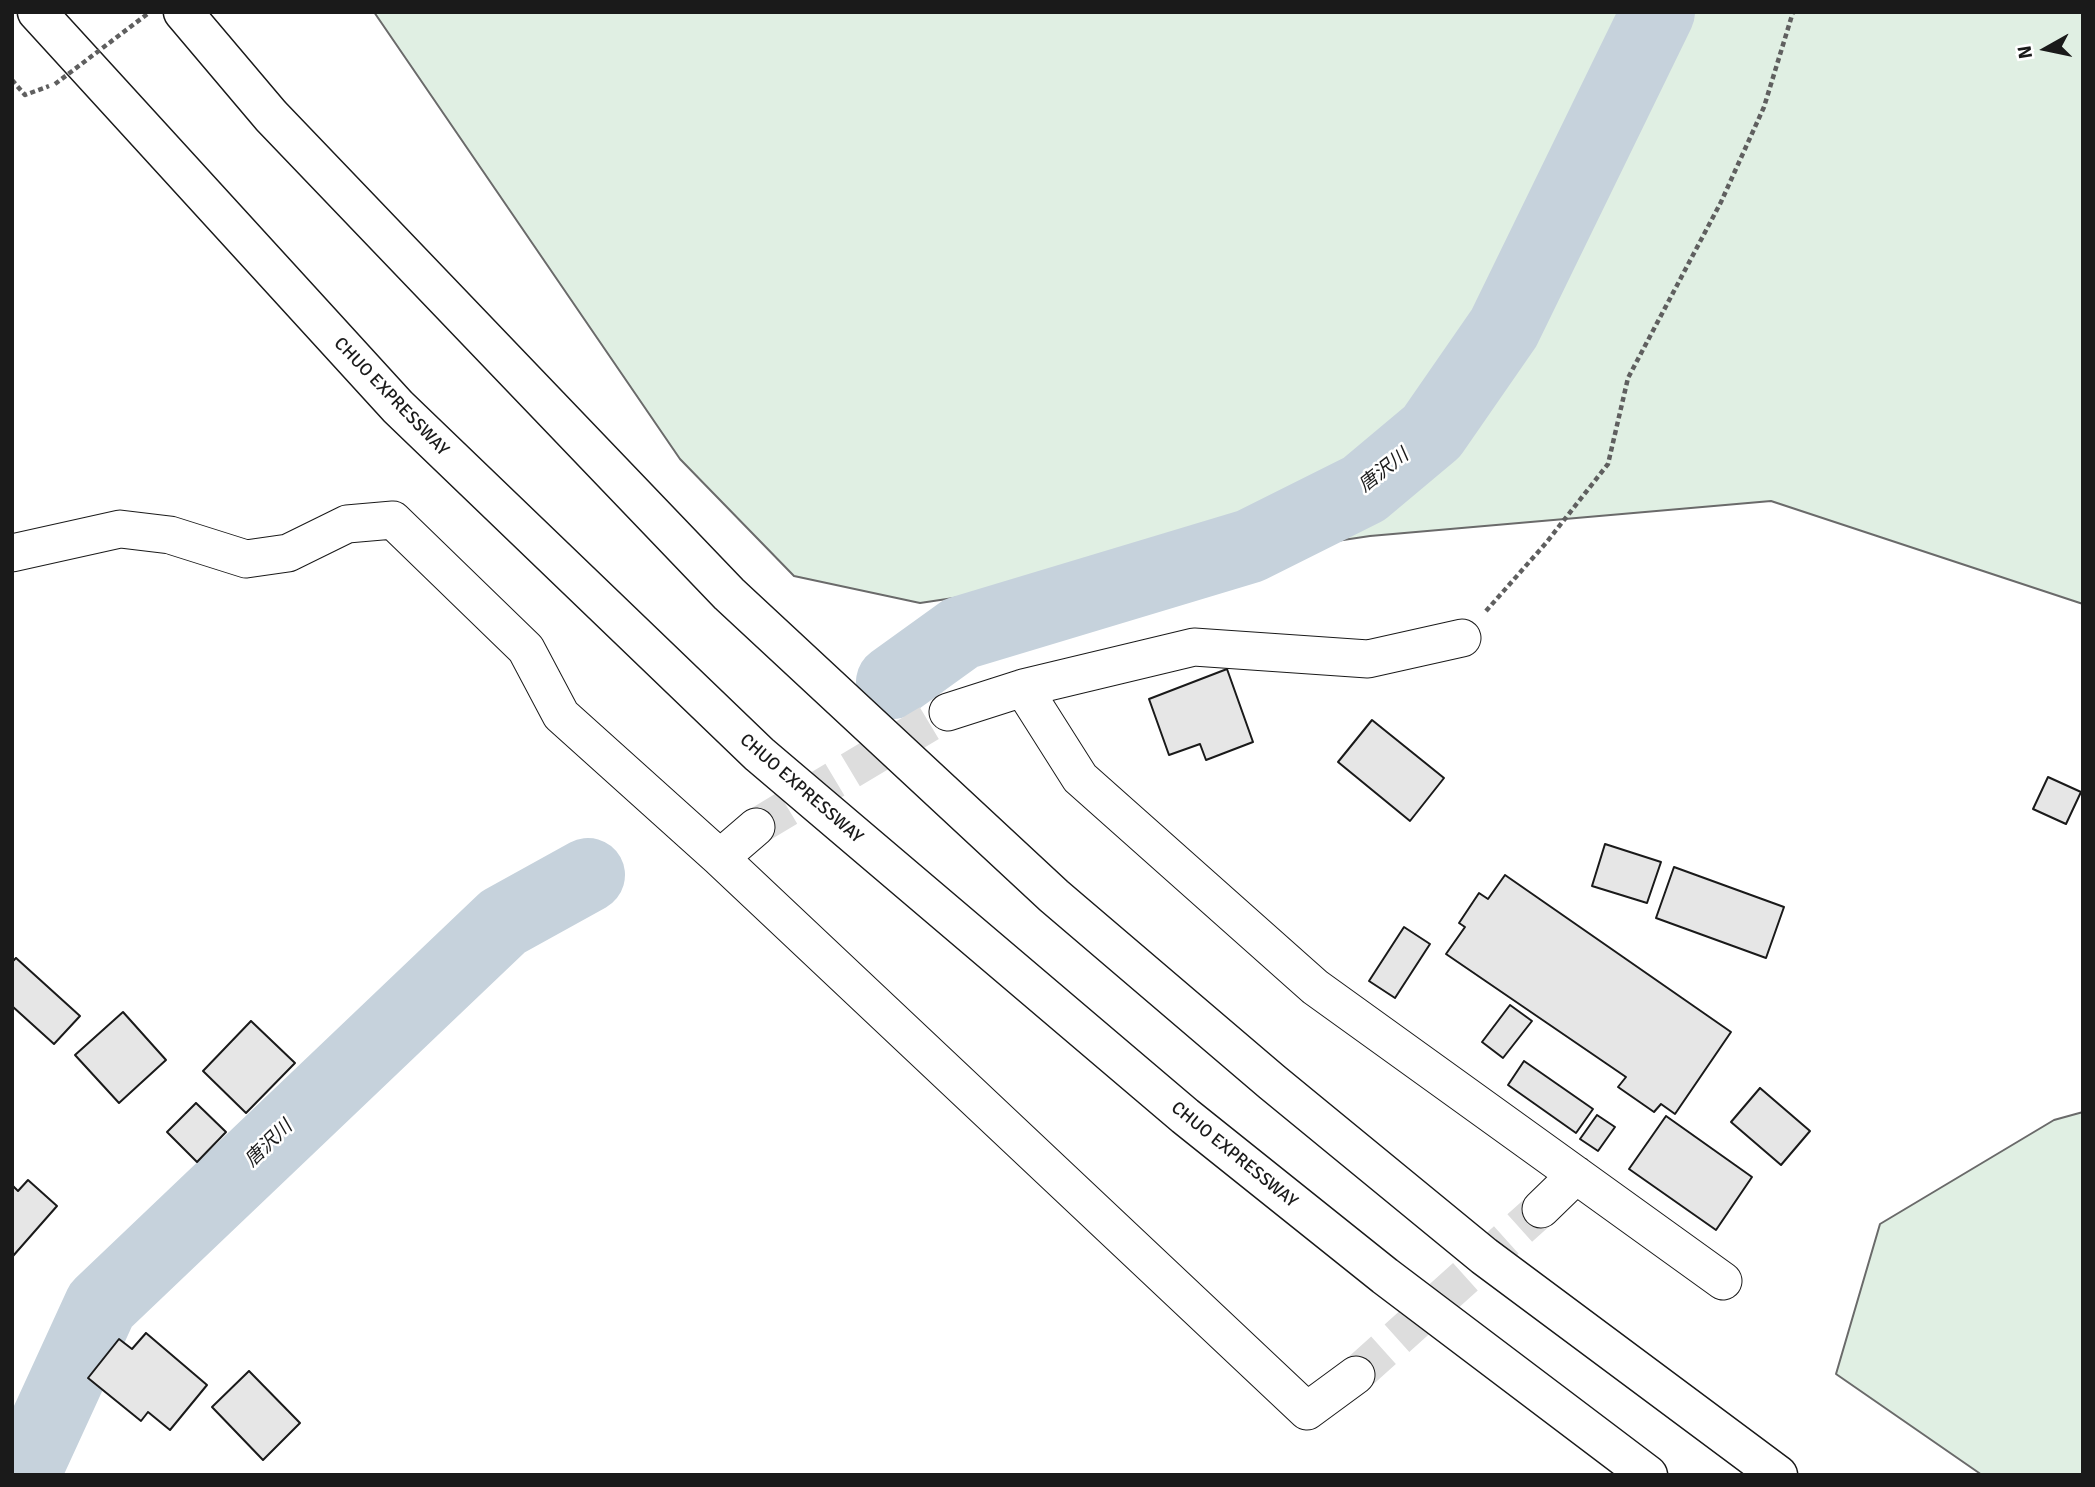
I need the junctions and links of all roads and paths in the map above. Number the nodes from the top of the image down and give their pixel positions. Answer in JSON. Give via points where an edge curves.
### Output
{"nodes":[{"id":1,"x":37,"y":12,"type":"edge"},
{"id":2,"x":150,"y":12,"type":"edge"},
{"id":3,"x":183,"y":12,"type":"edge"},
{"id":4,"x":1793,"y":12,"type":"edge"},
{"id":5,"x":12,"y":80,"type":"edge"},
{"id":6,"x":12,"y":552,"type":"edge"},
{"id":7,"x":1462,"y":638,"type":"joint"},
{"id":8,"x":1024,"y":688,"type":"junction"},
{"id":9,"x":948,"y":712,"type":"tunnel mouth"},
{"id":10,"x":757,"y":827,"type":"tunnel mouth"},
{"id":11,"x":720,"y":858,"type":"junction"},
{"id":12,"x":1576,"y":1175,"type":"junction"},
{"id":13,"x":1541,"y":1209,"type":"tunnel mouth"},
{"id":14,"x":1723,"y":1281,"type":"dead end"},
{"id":15,"x":1356,"y":1375,"type":"tunnel mouth"},
{"id":16,"x":1648,"y":1475,"type":"edge"},
{"id":17,"x":1778,"y":1475,"type":"edge"}],
"edges":[{"from":1,"to":16,"type":"highway","name":"CHUO EXPRESSWAY","via":[[398,408],[759,754],[1185,1116],[1385,1276]]},
{"from":2,"to":5,"type":"path","bridge":true,"via":[[55,84],[25,94]]},
{"from":3,"to":17,"type":"highway","via":[[271,116],[729,594],[1054,896],[1484,1256]]},
{"from":4,"to":7,"type":"path","via":[[1764,107],[1721,202],[1628,378],[1608,464]]},
{"from":6,"to":11,"type":"street","via":[[120,529],[170,535],[246,559],[288,553],[347,524],[393,520],[526,649],[561,715]]},
{"from":7,"to":8,"type":"street","via":[[1368,659],[1194,647]]},
{"from":8,"to":9,"type":"street"},
{"from":8,"to":12,"type":"street","via":[[1080,778],[1304,978]]},
{"from":10,"to":11,"type":"street"},
{"from":11,"to":15,"type":"street","via":[[1307,1411]]},
{"from":12,"to":13,"type":"street"},
{"from":12,"to":14,"type":"street"}]}
